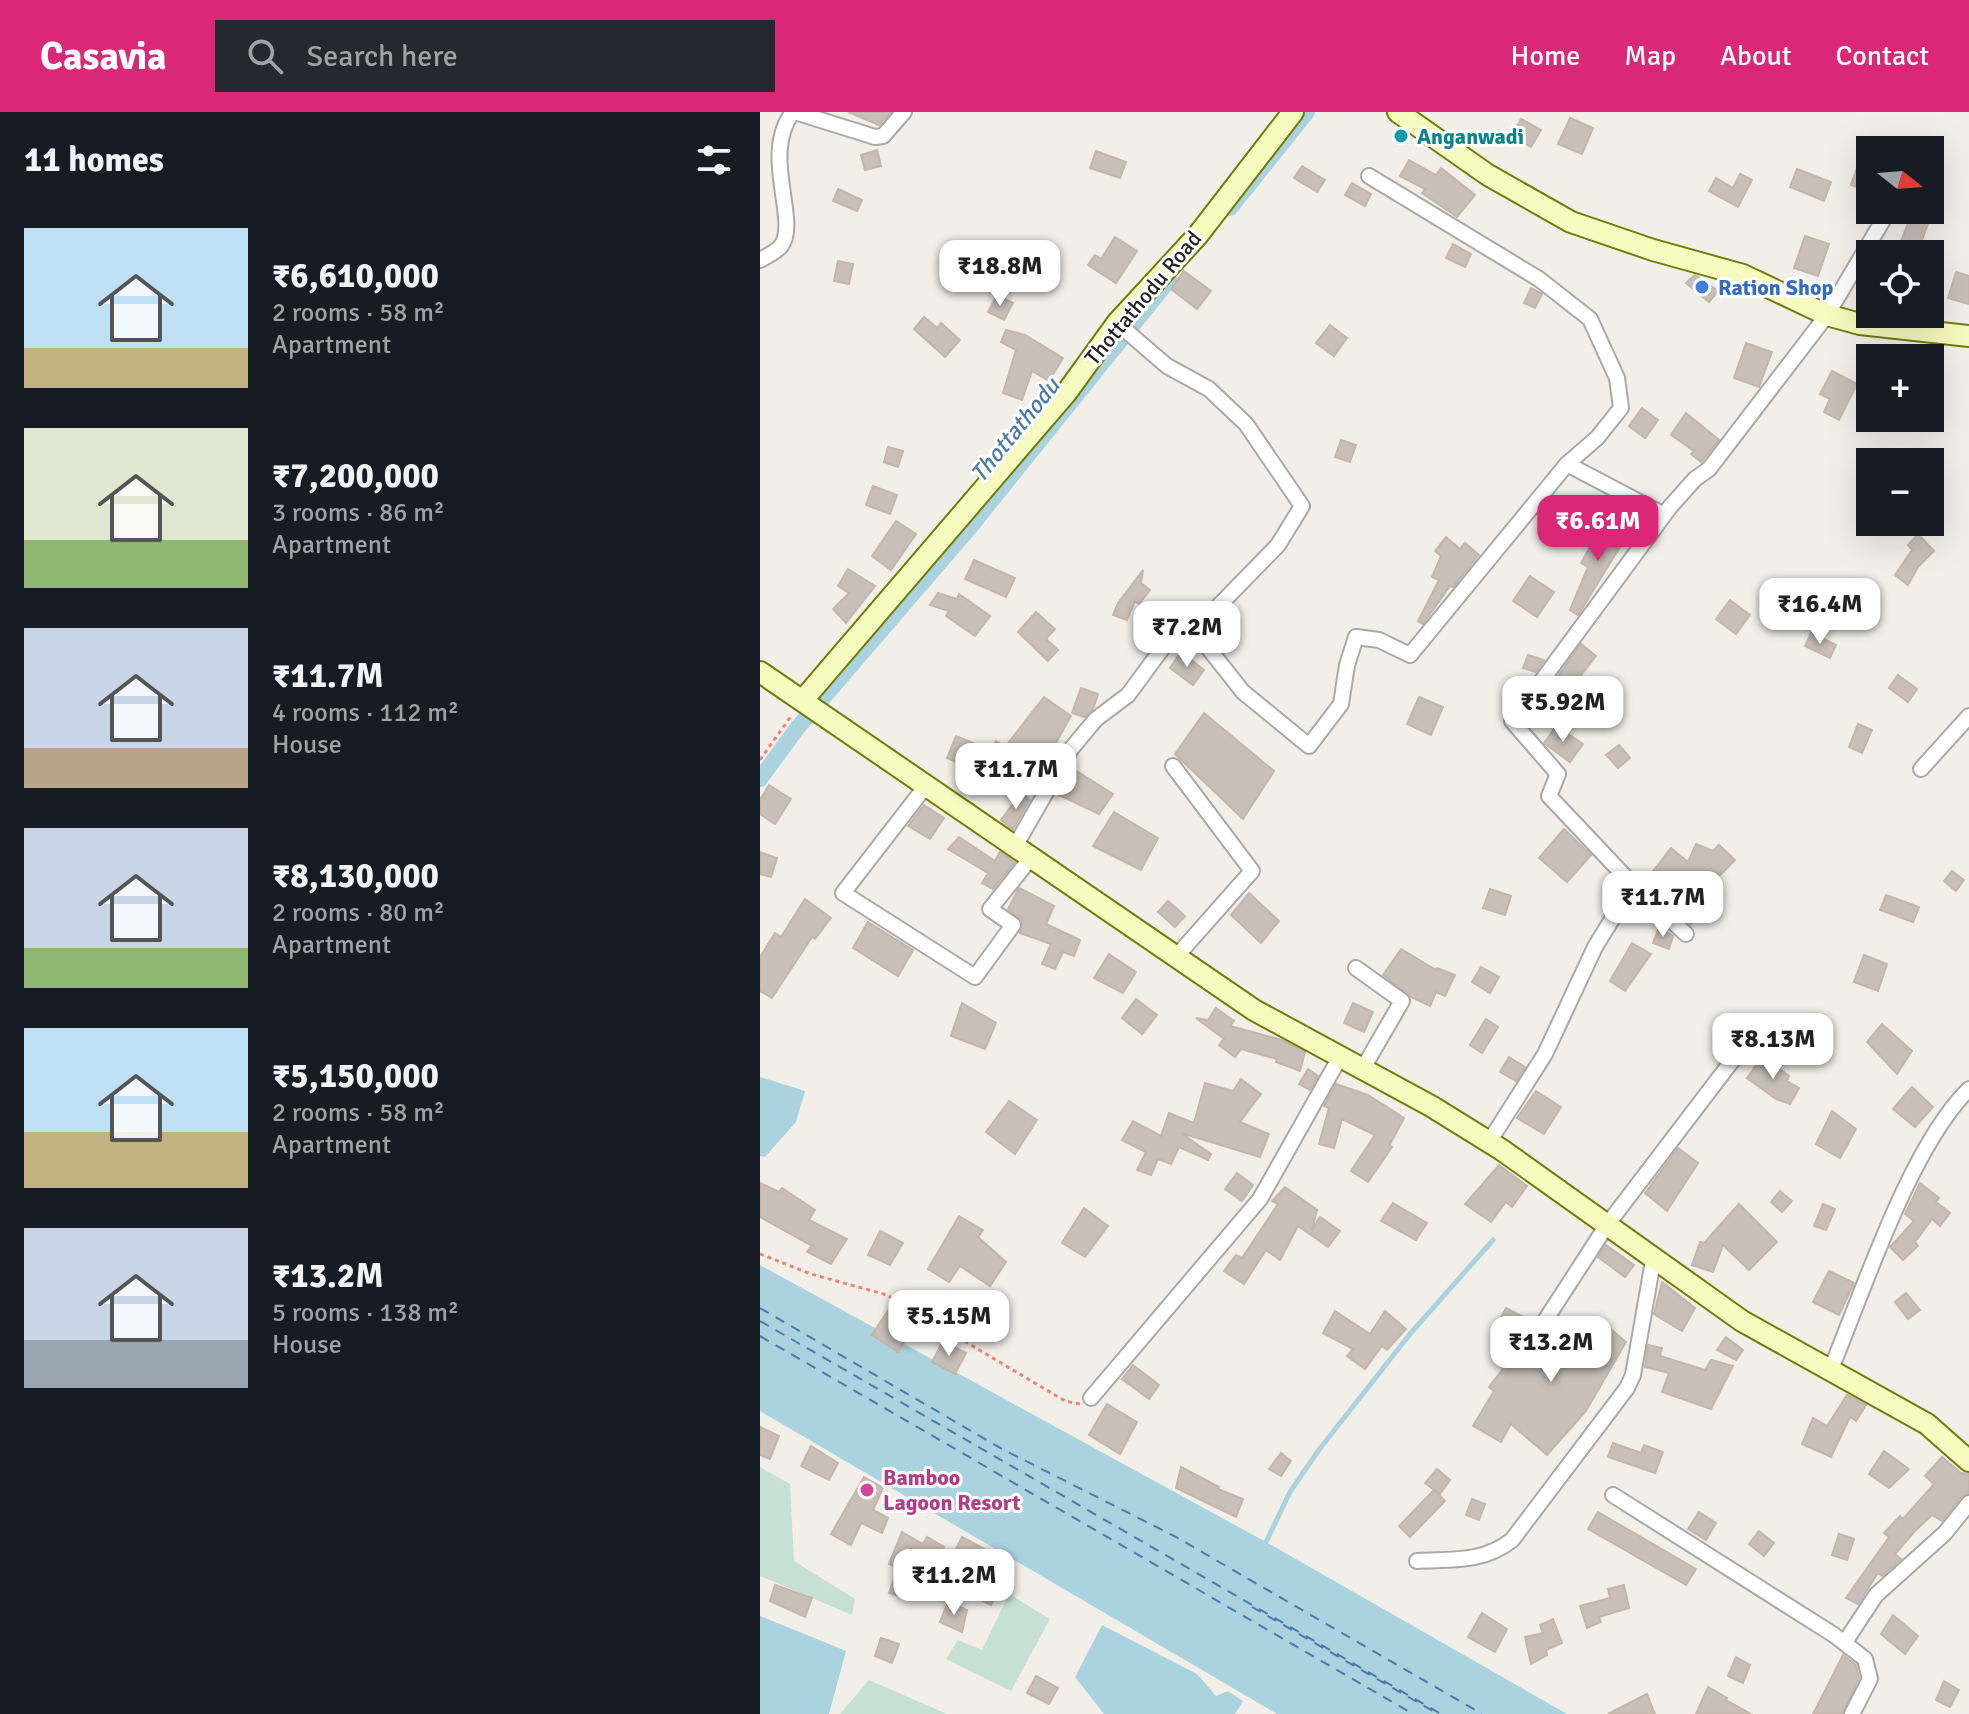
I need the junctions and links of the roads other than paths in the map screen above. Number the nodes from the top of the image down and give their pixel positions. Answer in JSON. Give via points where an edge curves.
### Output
{"nodes":[{"id":1,"x":794,"y":112,"type":"edge"},
{"id":2,"x":904,"y":112,"type":"edge"},
{"id":3,"x":1293,"y":112,"type":"edge"},
{"id":4,"x":1398,"y":112,"type":"edge"},
{"id":5,"x":1369,"y":176,"type":"dead end"},
{"id":6,"x":1881,"y":224,"type":"edge"},
{"id":7,"x":760,"y":260,"type":"edge"},
{"id":8,"x":1827,"y":315,"type":"junction"},
{"id":9,"x":1123,"y":328,"type":"junction"},
{"id":10,"x":1969,"y":336,"type":"edge"},
{"id":11,"x":1567,"y":464,"type":"junction"},
{"id":12,"x":1664,"y":515,"type":"junction"},
{"id":13,"x":1198,"y":635,"type":"junction"},
{"id":14,"x":760,"y":672,"type":"edge"},
{"id":15,"x":811,"y":705,"type":"junction"},
{"id":16,"x":1969,"y":716,"type":"edge"},
{"id":17,"x":1173,"y":766,"type":"dead end"},
{"id":18,"x":1921,"y":769,"type":"dead end"},
{"id":19,"x":925,"y":787,"type":"junction"},
{"id":20,"x":1022,"y":853,"type":"junction"},
{"id":21,"x":1633,"y":885,"type":"junction"},
{"id":22,"x":1686,"y":934,"type":"dead end"},
{"id":23,"x":1175,"y":958,"type":"junction"},
{"id":24,"x":1356,"y":968,"type":"dead end"},
{"id":25,"x":1748,"y":1040,"type":"dead end"},
{"id":26,"x":1340,"y":1057,"type":"junction"},
{"id":27,"x":1362,"y":1070,"type":"junction"},
{"id":28,"x":1969,"y":1089,"type":"edge"},
{"id":29,"x":1489,"y":1142,"type":"junction"},
{"id":30,"x":1607,"y":1225,"type":"junction"},
{"id":31,"x":1653,"y":1261,"type":"junction"},
{"id":32,"x":1539,"y":1330,"type":"dead end"},
{"id":33,"x":1831,"y":1369,"type":"junction"},
{"id":34,"x":1091,"y":1398,"type":"road end"},
{"id":35,"x":1966,"y":1453,"type":"edge"},
{"id":36,"x":1613,"y":1495,"type":"dead end"},
{"id":37,"x":1969,"y":1503,"type":"edge"},
{"id":38,"x":1417,"y":1561,"type":"dead end"},
{"id":39,"x":1845,"y":1642,"type":"junction"},
{"id":40,"x":1852,"y":1714,"type":"edge"}],
"edges":[{"from":1,"to":2,"type":"street","via":[[875,137],[883,136]]},
{"from":1,"to":7,"type":"street","via":[[782,133],[775,173],[786,233],[779,249]]},
{"from":3,"to":9,"type":"main road","name":"Thottathodu Road"},
{"from":4,"to":8,"type":"main road","via":[[1488,175],[1571,222],[1743,275]]},
{"from":5,"to":11,"type":"street","via":[[1539,279],[1590,319],[1617,378],[1621,408]]},
{"from":6,"to":8,"type":"street"},
{"from":8,"to":10,"type":"main road","via":[[1891,329]]},
{"from":8,"to":12,"type":"street","via":[[1718,458]]},
{"from":9,"to":13,"type":"street","via":[[1167,366],[1209,389],[1246,424],[1302,506],[1278,545],[1201,624]]},
{"from":9,"to":15,"type":"main road","name":"Thottathodu Road"},
{"from":11,"to":12,"type":"street"},
{"from":11,"to":13,"type":"street","via":[[1410,655],[1379,640],[1356,637],[1341,704],[1309,746],[1243,692]]},
{"from":12,"to":21,"type":"street","via":[[1512,721],[1558,774],[1549,796]]},
{"from":13,"to":20,"type":"street","via":[[1164,646],[1128,695],[1096,719],[1071,749]]},
{"from":14,"to":15,"type":"main road"},
{"from":15,"to":19,"type":"main road"},
{"from":16,"to":18,"type":"street"},
{"from":17,"to":23,"type":"street","via":[[1252,871]]},
{"from":19,"to":20,"type":"main road"},
{"from":19,"to":20,"type":"street","via":[[843,893],[975,977],[1013,925],[990,909]]},
{"from":20,"to":23,"type":"main road"},
{"from":21,"to":22,"type":"street"},
{"from":21,"to":29,"type":"street","via":[[1595,947],[1545,1054]]},
{"from":23,"to":26,"type":"main road"},
{"from":24,"to":27,"type":"street","via":[[1402,1001]]},
{"from":25,"to":30,"type":"street"},
{"from":26,"to":27,"type":"main road"},
{"from":26,"to":34,"type":"street","via":[[1260,1199]]},
{"from":27,"to":29,"type":"main road"},
{"from":28,"to":33,"type":"street","via":[[1950,1107],[1905,1192]]},
{"from":29,"to":30,"type":"main road"},
{"from":30,"to":31,"type":"main road"},
{"from":30,"to":32,"type":"street"},
{"from":31,"to":33,"type":"main road","via":[[1742,1321]]},
{"from":31,"to":38,"type":"street","via":[[1633,1375],[1569,1469],[1512,1540],[1489,1556]]},
{"from":33,"to":35,"type":"main road","via":[[1927,1424]]},
{"from":36,"to":39,"type":"street"},
{"from":37,"to":39,"type":"street","via":[[1945,1533],[1876,1595]]},
{"from":39,"to":40,"type":"street","via":[[1871,1670]]}]}
